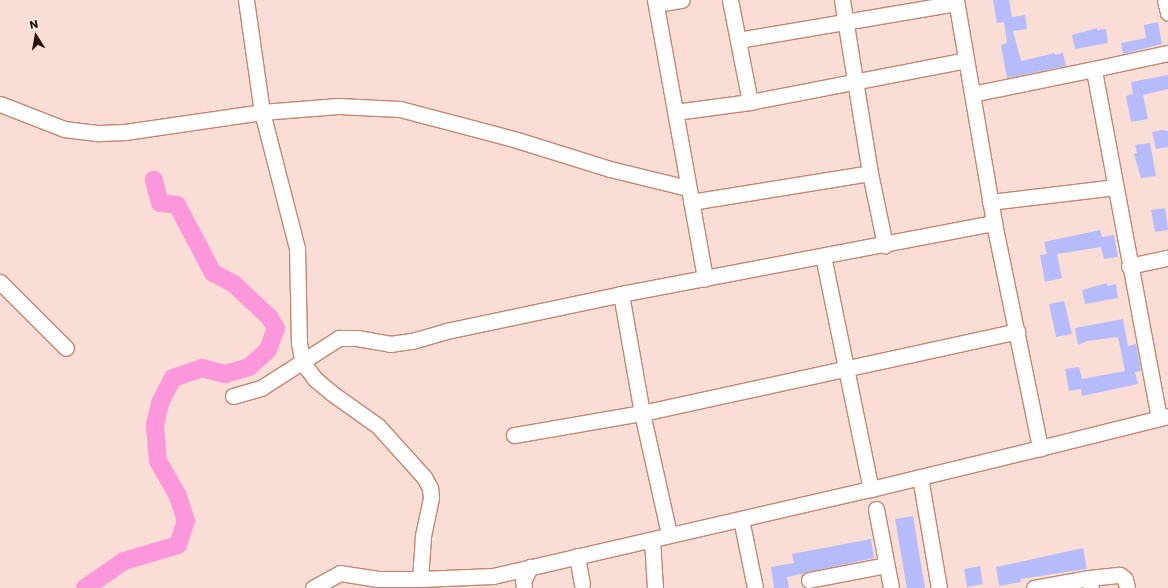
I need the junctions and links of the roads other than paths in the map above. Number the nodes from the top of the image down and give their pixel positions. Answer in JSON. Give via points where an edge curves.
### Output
{"nodes":[{"id":1,"x":246,"y":0,"type":"edge"},
{"id":2,"x":682,"y":0,"type":"edge"},
{"id":3,"x":730,"y":0,"type":"edge"},
{"id":4,"x":842,"y":0,"type":"edge"},
{"id":5,"x":1165,"y":0,"type":"edge"},
{"id":6,"x":956,"y":1,"type":"edge"},
{"id":7,"x":656,"y":2,"type":"edge"},
{"id":8,"x":1168,"y":13,"type":"edge"},
{"id":9,"x":846,"y":21,"type":"junction"},
{"id":10,"x":738,"y":40,"type":"junction"},
{"id":11,"x":1168,"y":53,"type":"edge"},
{"id":12,"x":966,"y":60,"type":"junction"},
{"id":13,"x":1094,"y":69,"type":"junction"},
{"id":14,"x":856,"y":81,"type":"junction"},
{"id":15,"x":972,"y":94,"type":"junction"},
{"id":16,"x":750,"y":102,"type":"junction"},
{"id":17,"x":0,"y":104,"type":"edge"},
{"id":18,"x":262,"y":112,"type":"junction"},
{"id":19,"x":675,"y":112,"type":"junction"},
{"id":20,"x":870,"y":172,"type":"junction"},
{"id":21,"x":1115,"y":187,"type":"junction"},
{"id":22,"x":689,"y":195,"type":"junction"},
{"id":23,"x":990,"y":202,"type":"junction"},
{"id":24,"x":994,"y":223,"type":"junction"},
{"id":25,"x":885,"y":245,"type":"junction"},
{"id":26,"x":823,"y":256,"type":"junction"},
{"id":27,"x":1168,"y":258,"type":"edge"},
{"id":28,"x":1129,"y":266,"type":"junction"},
{"id":29,"x":705,"y":279,"type":"junction"},
{"id":30,"x":0,"y":282,"type":"edge"},
{"id":31,"x":621,"y":294,"type":"junction"},
{"id":32,"x":1017,"y":331,"type":"junction"},
{"id":33,"x":66,"y":348,"type":"dead end"},
{"id":34,"x":303,"y":363,"type":"junction"},
{"id":35,"x":846,"y":370,"type":"junction"},
{"id":36,"x":232,"y":396,"type":"dead end"},
{"id":37,"x":642,"y":413,"type":"junction"},
{"id":38,"x":1163,"y":417,"type":"edge"},
{"id":39,"x":514,"y":435,"type":"dead end"},
{"id":40,"x":1040,"y":448,"type":"junction"},
{"id":41,"x":920,"y":477,"type":"junction"},
{"id":42,"x":871,"y":489,"type":"junction"},
{"id":43,"x":876,"y":509,"type":"dead end"},
{"id":44,"x":741,"y":518,"type":"junction"},
{"id":45,"x":669,"y":534,"type":"junction"},
{"id":46,"x":652,"y":540,"type":"junction"},
{"id":47,"x":577,"y":556,"type":"junction"},
{"id":48,"x":886,"y":565,"type":"junction"},
{"id":49,"x":530,"y":567,"type":"junction"},
{"id":50,"x":420,"y":579,"type":"junction"},
{"id":51,"x":809,"y":580,"type":"dead end"},
{"id":52,"x":441,"y":583,"type":"edge"},
{"id":53,"x":1090,"y":583,"type":"edge"},
{"id":54,"x":582,"y":584,"type":"dead end"},
{"id":55,"x":313,"y":588,"type":"edge"},
{"id":56,"x":524,"y":588,"type":"edge"},
{"id":57,"x":655,"y":588,"type":"edge"},
{"id":58,"x":755,"y":588,"type":"edge"},
{"id":59,"x":891,"y":588,"type":"edge"},
{"id":60,"x":939,"y":588,"type":"edge"},
{"id":61,"x":1034,"y":588,"type":"edge"},
{"id":62,"x":1127,"y":588,"type":"edge"}],
"edges":[{"from":1,"to":18,"type":"street"},
{"from":2,"to":7,"type":"street"},
{"from":3,"to":10,"type":"street"},
{"from":4,"to":9,"type":"street"},
{"from":5,"to":8,"type":"street"},
{"from":6,"to":9,"type":"street"},
{"from":6,"to":12,"type":"street"},
{"from":7,"to":19,"type":"street"},
{"from":9,"to":10,"type":"street"},
{"from":9,"to":14,"type":"street"},
{"from":10,"to":16,"type":"street"},
{"from":11,"to":13,"type":"street"},
{"from":12,"to":14,"type":"street"},
{"from":12,"to":15,"type":"street"},
{"from":13,"to":15,"type":"street"},
{"from":13,"to":21,"type":"street"},
{"from":14,"to":16,"type":"street"},
{"from":14,"to":20,"type":"street"},
{"from":15,"to":23,"type":"street"},
{"from":16,"to":19,"type":"street"},
{"from":17,"to":18,"type":"street","via":[[64,129],[99,133],[125,132]]},
{"from":18,"to":22,"type":"street","via":[[338,106],[400,109],[517,140]]},
{"from":18,"to":34,"type":"street","via":[[297,248],[299,343]]},
{"from":19,"to":22,"type":"street"},
{"from":20,"to":22,"type":"street"},
{"from":20,"to":25,"type":"street"},
{"from":21,"to":23,"type":"street"},
{"from":21,"to":28,"type":"street"},
{"from":22,"to":29,"type":"street"},
{"from":23,"to":24,"type":"street"},
{"from":24,"to":25,"type":"street"},
{"from":24,"to":32,"type":"street"},
{"from":25,"to":26,"type":"street"},
{"from":26,"to":29,"type":"street"},
{"from":26,"to":35,"type":"street"},
{"from":27,"to":28,"type":"street"},
{"from":28,"to":38,"type":"street"},
{"from":29,"to":31,"type":"street"},
{"from":30,"to":33,"type":"street"},
{"from":31,"to":34,"type":"street","via":[[397,343],[339,338]]},
{"from":31,"to":37,"type":"street"},
{"from":32,"to":35,"type":"street"},
{"from":32,"to":40,"type":"street"},
{"from":34,"to":36,"type":"street","via":[[261,388]]},
{"from":34,"to":50,"type":"street","via":[[327,389],[378,426],[419,471],[430,488]]},
{"from":35,"to":37,"type":"street"},
{"from":35,"to":42,"type":"street"},
{"from":37,"to":39,"type":"street"},
{"from":37,"to":45,"type":"street"},
{"from":38,"to":40,"type":"street"},
{"from":40,"to":41,"type":"street"},
{"from":41,"to":42,"type":"street"},
{"from":41,"to":60,"type":"street"},
{"from":42,"to":44,"type":"street"},
{"from":43,"to":48,"type":"street"},
{"from":44,"to":45,"type":"street"},
{"from":44,"to":58,"type":"street"},
{"from":45,"to":46,"type":"street"},
{"from":46,"to":47,"type":"street"},
{"from":46,"to":57,"type":"street"},
{"from":47,"to":49,"type":"street"},
{"from":47,"to":54,"type":"street"},
{"from":48,"to":51,"type":"street"},
{"from":48,"to":59,"type":"street"},
{"from":49,"to":52,"type":"street","via":[[493,576]]},
{"from":49,"to":56,"type":"street","via":[[523,581]]},
{"from":50,"to":52,"type":"street"},
{"from":50,"to":55,"type":"street","via":[[378,579],[340,573]]},
{"from":53,"to":61,"type":"street"},
{"from":53,"to":62,"type":"street","via":[[1120,575],[1126,579]]}]}
